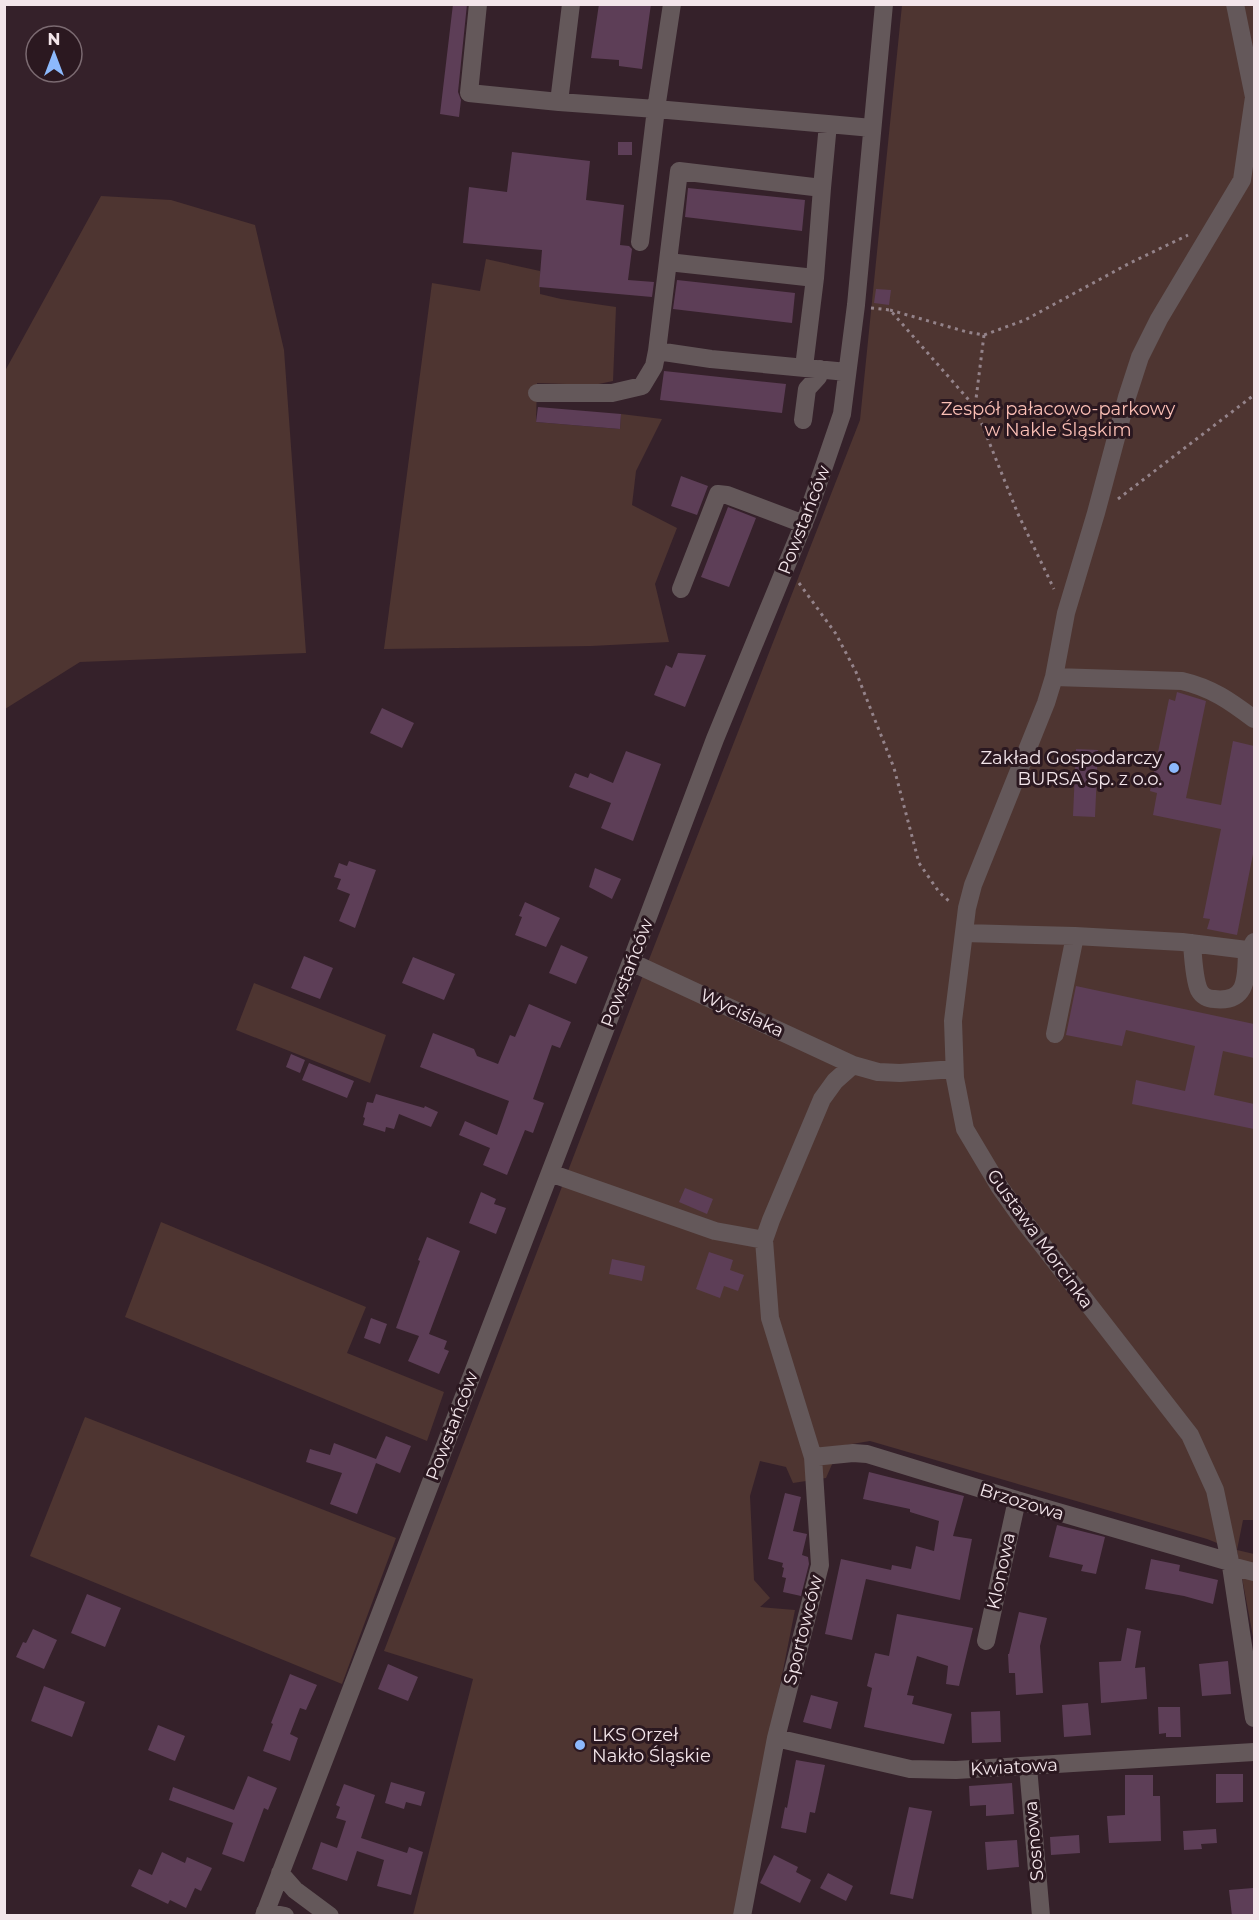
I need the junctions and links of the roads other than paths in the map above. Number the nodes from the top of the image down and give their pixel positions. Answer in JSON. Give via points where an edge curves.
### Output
{"nodes":[{"id":1,"x":478,"y":4,"type":"edge"},
{"id":2,"x":571,"y":4,"type":"edge"},
{"id":3,"x":672,"y":4,"type":"edge"},
{"id":4,"x":884,"y":4,"type":"edge"},
{"id":5,"x":1235,"y":4,"type":"edge"},
{"id":6,"x":1254,"y":97,"type":"edge"},
{"id":7,"x":559,"y":102,"type":"junction"},
{"id":8,"x":656,"y":109,"type":"junction"},
{"id":9,"x":828,"y":124,"type":"junction"},
{"id":10,"x":872,"y":128,"type":"junction"},
{"id":11,"x":1248,"y":181,"type":"edge"},
{"id":12,"x":822,"y":188,"type":"junction"},
{"id":13,"x":640,"y":242,"type":"dead end"},
{"id":14,"x":668,"y":262,"type":"junction"},
{"id":15,"x":815,"y":278,"type":"junction"},
{"id":16,"x":657,"y":351,"type":"junction"},
{"id":17,"x":812,"y":368,"type":"junction"},
{"id":18,"x":847,"y":372,"type":"junction"},
{"id":19,"x":537,"y":393,"type":"dead end"},
{"id":20,"x":803,"y":420,"type":"dead end"},
{"id":21,"x":804,"y":524,"type":"junction"},
{"id":22,"x":681,"y":589,"type":"dead end"},
{"id":23,"x":1054,"y":677,"type":"junction"},
{"id":24,"x":1254,"y":719,"type":"edge"},
{"id":25,"x":965,"y":924,"type":"junction"},
{"id":26,"x":1075,"y":936,"type":"junction"},
{"id":27,"x":1192,"y":943,"type":"junction"},
{"id":28,"x":1251,"y":946,"type":"edge"},
{"id":29,"x":631,"y":962,"type":"junction"},
{"id":30,"x":1055,"y":1034,"type":"dead end"},
{"id":31,"x":853,"y":1065,"type":"junction"},
{"id":32,"x":954,"y":1069,"type":"junction"},
{"id":33,"x":550,"y":1173,"type":"junction"},
{"id":34,"x":764,"y":1239,"type":"junction"},
{"id":35,"x":813,"y":1457,"type":"junction"},
{"id":36,"x":1017,"y":1500,"type":"junction"},
{"id":37,"x":1230,"y":1564,"type":"junction"},
{"id":38,"x":1254,"y":1572,"type":"edge"},
{"id":39,"x":986,"y":1641,"type":"dead end"},
{"id":40,"x":1254,"y":1718,"type":"edge"},
{"id":41,"x":776,"y":1738,"type":"junction"},
{"id":42,"x":1254,"y":1752,"type":"edge"},
{"id":43,"x":1028,"y":1767,"type":"junction"},
{"id":44,"x":280,"y":1874,"type":"junction"},
{"id":45,"x":265,"y":1914,"type":"edge"},
{"id":46,"x":285,"y":1916,"type":"edge"},
{"id":47,"x":330,"y":1916,"type":"edge"},
{"id":48,"x":742,"y":1916,"type":"edge"},
{"id":49,"x":1041,"y":1916,"type":"edge"}],
"edges":[{"from":1,"to":7,"type":"street","via":[[470,93]]},
{"from":2,"to":7,"type":"street"},
{"from":3,"to":8,"type":"street"},
{"from":4,"to":10,"type":"street","name":"Powstańców"},
{"from":5,"to":6,"type":"street"},
{"from":6,"to":11,"type":"street"},
{"from":7,"to":8,"type":"street"},
{"from":8,"to":9,"type":"street"},
{"from":8,"to":13,"type":"street"},
{"from":9,"to":10,"type":"street"},
{"from":9,"to":12,"type":"street"},
{"from":10,"to":18,"type":"street","name":"Powstańców"},
{"from":11,"to":23,"type":"street","name":"Gustawa Morcinka","via":[[1216,222],[1140,357],[1066,613]]},
{"from":12,"to":14,"type":"street","via":[[679,171]]},
{"from":12,"to":15,"type":"street"},
{"from":14,"to":15,"type":"street"},
{"from":14,"to":16,"type":"street"},
{"from":15,"to":17,"type":"street"},
{"from":16,"to":17,"type":"street"},
{"from":16,"to":19,"type":"street","via":[[654,366],[642,386],[612,393]]},
{"from":17,"to":18,"type":"street"},
{"from":17,"to":20,"type":"street","via":[[818,377],[807,389]]},
{"from":18,"to":21,"type":"street","name":"Powstańców","via":[[840,423]]},
{"from":21,"to":22,"type":"street","via":[[718,494]]},
{"from":21,"to":29,"type":"street","name":"Powstańców","via":[[715,740]]},
{"from":23,"to":24,"type":"street","via":[[1182,681],[1220,694]]},
{"from":23,"to":25,"type":"street","name":"Gustawa Morcinka","via":[[973,885]]},
{"from":25,"to":26,"type":"street"},
{"from":25,"to":32,"type":"street","name":"Gustawa Morcinka","via":[[953,1021]]},
{"from":26,"to":27,"type":"street"},
{"from":26,"to":30,"type":"street"},
{"from":27,"to":28,"type":"street"},
{"from":27,"to":28,"type":"street","via":[[1200,993],[1214,999],[1239,995]]},
{"from":29,"to":31,"type":"street","name":"Wyciślaka"},
{"from":29,"to":33,"type":"street","name":"Powstańców"},
{"from":31,"to":32,"type":"street","via":[[900,1073]]},
{"from":31,"to":34,"type":"street","via":[[822,1099]]},
{"from":32,"to":37,"type":"street","name":"Gustawa Morcinka","via":[[965,1129],[999,1186],[1190,1435],[1215,1490]]},
{"from":33,"to":34,"type":"street","via":[[714,1231]]},
{"from":33,"to":44,"type":"street","name":"Powstańców"},
{"from":34,"to":35,"type":"street","name":"Sportowców","via":[[770,1318]]},
{"from":35,"to":36,"type":"street","name":"Brzozowa","via":[[867,1454]]},
{"from":35,"to":41,"type":"street","name":"Sportowców","via":[[820,1565]]},
{"from":36,"to":37,"type":"street","name":"Brzozowa"},
{"from":36,"to":39,"type":"street","name":"Klonowa"},
{"from":37,"to":38,"type":"street","name":"Brzozowa"},
{"from":37,"to":40,"type":"street","name":"Gustawa Morcinka"},
{"from":41,"to":43,"type":"street","name":"Kwiatowa","via":[[910,1769]]},
{"from":41,"to":48,"type":"street","name":"Sportowców"},
{"from":42,"to":43,"type":"street","name":"Kwiatowa"},
{"from":43,"to":49,"type":"street","name":"Sosnowa"},
{"from":44,"to":45,"type":"street","name":"Powstańców"},
{"from":44,"to":47,"type":"street"},
{"from":45,"to":46,"type":"street"}]}
